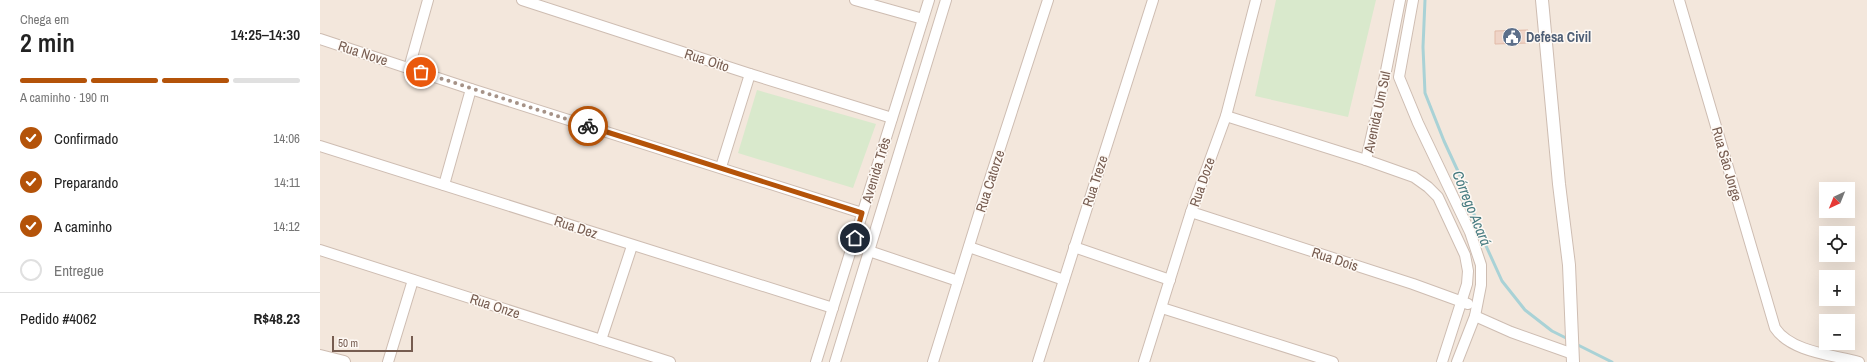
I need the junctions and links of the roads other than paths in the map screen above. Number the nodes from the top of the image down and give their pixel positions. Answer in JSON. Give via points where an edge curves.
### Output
{"nodes":[{"id":1,"x":428,"y":0,"type":"edge"},
{"id":2,"x":522,"y":0,"type":"edge"},
{"id":3,"x":855,"y":0,"type":"edge"},
{"id":4,"x":929,"y":0,"type":"edge"},
{"id":5,"x":946,"y":0,"type":"edge"},
{"id":6,"x":1048,"y":0,"type":"edge"},
{"id":7,"x":1153,"y":0,"type":"edge"},
{"id":8,"x":1256,"y":0,"type":"edge"},
{"id":9,"x":1400,"y":0,"type":"edge"},
{"id":10,"x":1413,"y":0,"type":"edge"},
{"id":11,"x":1542,"y":0,"type":"edge"},
{"id":12,"x":1679,"y":0,"type":"edge"},
{"id":13,"x":923,"y":19,"type":"junction"},
{"id":14,"x":320,"y":39,"type":"edge"},
{"id":15,"x":409,"y":68,"type":"junction"},
{"id":16,"x":750,"y":74,"type":"junction"},
{"id":17,"x":905,"y":76,"type":"junction"},
{"id":18,"x":1385,"y":76,"type":"junction"},
{"id":19,"x":1399,"y":77,"type":"junction"},
{"id":20,"x":922,"y":81,"type":"junction"},
{"id":21,"x":471,"y":89,"type":"junction"},
{"id":22,"x":1226,"y":116,"type":"junction"},
{"id":23,"x":892,"y":118,"type":"junction"},
{"id":24,"x":320,"y":146,"type":"edge"},
{"id":25,"x":881,"y":154,"type":"junction"},
{"id":26,"x":898,"y":157,"type":"junction"},
{"id":27,"x":1366,"y":160,"type":"junction"},
{"id":28,"x":721,"y":167,"type":"junction"},
{"id":29,"x":444,"y":185,"type":"junction"},
{"id":30,"x":1191,"y":212,"type":"junction"},
{"id":31,"x":862,"y":213,"type":"junction"},
{"id":32,"x":1470,"y":232,"type":"junction"},
{"id":33,"x":1457,"y":238,"type":"junction"},
{"id":34,"x":632,"y":246,"type":"junction"},
{"id":35,"x":969,"y":247,"type":"junction"},
{"id":36,"x":1074,"y":247,"type":"junction"},
{"id":37,"x":320,"y":250,"type":"edge"},
{"id":38,"x":869,"y":251,"type":"junction"},
{"id":39,"x":843,"y":274,"type":"junction"},
{"id":40,"x":413,"y":280,"type":"junction"},
{"id":41,"x":860,"y":280,"type":"junction"},
{"id":42,"x":1064,"y":280,"type":"junction"},
{"id":43,"x":1170,"y":280,"type":"junction"},
{"id":44,"x":958,"y":281,"type":"junction"},
{"id":45,"x":1462,"y":303,"type":"junction"},
{"id":46,"x":833,"y":308,"type":"junction"},
{"id":47,"x":1162,"y":308,"type":"junction"},
{"id":48,"x":1476,"y":311,"type":"junction"},
{"id":49,"x":1450,"y":338,"type":"junction"},
{"id":50,"x":601,"y":340,"type":"junction"},
{"id":51,"x":1465,"y":343,"type":"junction"},
{"id":52,"x":320,"y":356,"type":"edge"},
{"id":53,"x":1573,"y":358,"type":"edge"},
{"id":54,"x":344,"y":362,"type":"edge"},
{"id":55,"x":388,"y":362,"type":"edge"},
{"id":56,"x":670,"y":362,"type":"edge"},
{"id":57,"x":816,"y":362,"type":"edge"},
{"id":58,"x":835,"y":362,"type":"edge"},
{"id":59,"x":933,"y":362,"type":"edge"},
{"id":60,"x":1038,"y":362,"type":"edge"},
{"id":61,"x":1144,"y":362,"type":"edge"},
{"id":62,"x":1333,"y":362,"type":"edge"},
{"id":63,"x":1442,"y":362,"type":"edge"},
{"id":64,"x":1458,"y":362,"type":"edge"},
{"id":65,"x":1859,"y":362,"type":"edge"}],
"edges":[{"from":1,"to":15,"type":"street"},
{"from":2,"to":16,"type":"street","name":"Rua Oito"},
{"from":3,"to":13,"type":"street"},
{"from":4,"to":13,"type":"street","name":"Avenida Três"},
{"from":5,"to":20,"type":"street","name":"Avenida Três"},
{"from":6,"to":35,"type":"street","name":"Rua Catorze"},
{"from":7,"to":36,"type":"street","name":"Rua Treze"},
{"from":8,"to":22,"type":"street","name":"Rua Doze"},
{"from":9,"to":18,"type":"street","name":"Avenida Um Sul"},
{"from":10,"to":19,"type":"street","name":"Avenida Um Sul"},
{"from":11,"to":53,"type":"street","via":[[1569,265]]},
{"from":12,"to":65,"type":"street","name":"Rua São Jorge","via":[[1775,328],[1782,337],[1798,347]]},
{"from":13,"to":17,"type":"street","name":"Avenida Três"},
{"from":14,"to":15,"type":"street","name":"Rua Nove"},
{"from":15,"to":21,"type":"street","name":"Rua Nove"},
{"from":16,"to":23,"type":"street","name":"Rua Oito"},
{"from":16,"to":28,"type":"street"},
{"from":17,"to":20,"type":"street"},
{"from":17,"to":23,"type":"street","name":"Avenida Três"},
{"from":18,"to":19,"type":"street"},
{"from":18,"to":27,"type":"street","name":"Avenida Um Sul"},
{"from":19,"to":32,"type":"street","name":"Avenida Um Sul"},
{"from":20,"to":26,"type":"street","name":"Avenida Três"},
{"from":21,"to":28,"type":"street","name":"Rua Nove"},
{"from":21,"to":29,"type":"street"},
{"from":22,"to":27,"type":"street"},
{"from":22,"to":30,"type":"street","name":"Rua Doze"},
{"from":23,"to":25,"type":"street","name":"Avenida Três"},
{"from":24,"to":29,"type":"street","name":"Rua Dez"},
{"from":25,"to":26,"type":"street"},
{"from":25,"to":31,"type":"street","name":"Avenida Três"},
{"from":26,"to":38,"type":"street","name":"Avenida Três"},
{"from":27,"to":33,"type":"street","name":"Avenida Um Sul","via":[[1414,177],[1428,187],[1443,205]]},
{"from":28,"to":31,"type":"street","name":"Rua Nove"},
{"from":29,"to":34,"type":"street","name":"Rua Dez"},
{"from":30,"to":43,"type":"street","name":"Rua Doze"},
{"from":30,"to":45,"type":"street","name":"Rua Dois","via":[[1413,284]]},
{"from":31,"to":39,"type":"street","name":"Avenida Três"},
{"from":32,"to":33,"type":"street"},
{"from":32,"to":48,"type":"street","name":"Avenida Um Sul","via":[[1481,265],[1481,285]]},
{"from":33,"to":45,"type":"street","name":"Avenida Um Sul","via":[[1465,255],[1468,271]]},
{"from":34,"to":46,"type":"street","name":"Rua Dez"},
{"from":34,"to":50,"type":"street"},
{"from":35,"to":42,"type":"street"},
{"from":35,"to":44,"type":"street","name":"Rua Catorze"},
{"from":36,"to":42,"type":"street","name":"Rua Treze"},
{"from":36,"to":43,"type":"street"},
{"from":37,"to":40,"type":"street","name":"Rua Onze"},
{"from":38,"to":41,"type":"street","name":"Avenida Três"},
{"from":38,"to":44,"type":"street"},
{"from":39,"to":41,"type":"street"},
{"from":39,"to":46,"type":"street","name":"Avenida Três"},
{"from":40,"to":50,"type":"street","name":"Rua Onze"},
{"from":40,"to":55,"type":"street"},
{"from":41,"to":58,"type":"street","name":"Avenida Três"},
{"from":42,"to":60,"type":"street","name":"Rua Treze"},
{"from":43,"to":47,"type":"street","name":"Rua Doze"},
{"from":44,"to":59,"type":"street","name":"Rua Catorze"},
{"from":45,"to":48,"type":"street","name":"Rua Dois"},
{"from":45,"to":49,"type":"street","name":"Avenida Um Sul"},
{"from":46,"to":57,"type":"street","name":"Avenida Três"},
{"from":47,"to":61,"type":"street","name":"Rua Doze"},
{"from":47,"to":62,"type":"street"},
{"from":48,"to":51,"type":"street","name":"Avenida Um Sul"},
{"from":48,"to":53,"type":"street","name":"Rua Dois","via":[[1510,332]]},
{"from":49,"to":51,"type":"street"},
{"from":49,"to":63,"type":"street","name":"Avenida Um Sul"},
{"from":50,"to":56,"type":"street","name":"Rua Onze"},
{"from":51,"to":64,"type":"street","name":"Avenida Um Sul"},
{"from":52,"to":54,"type":"street"}]}
